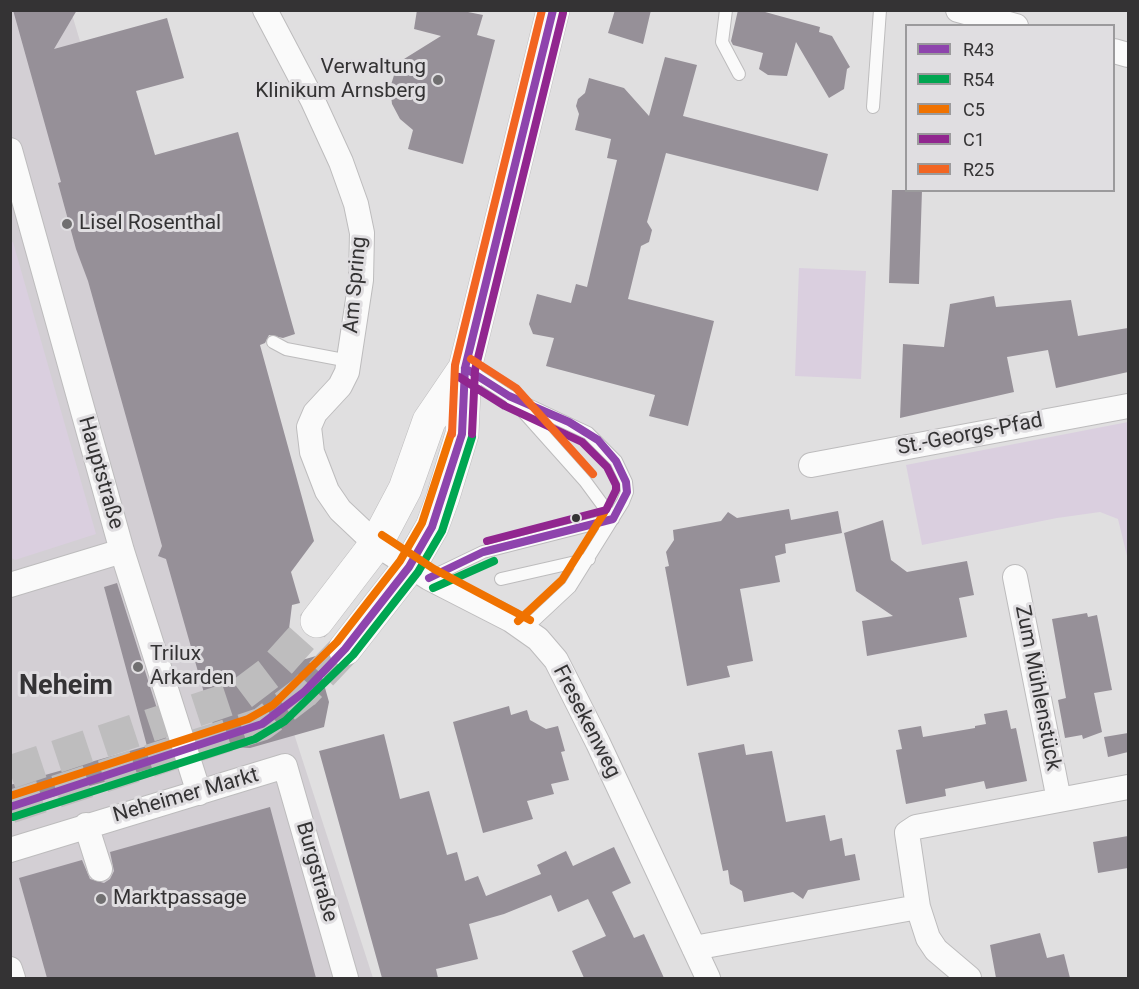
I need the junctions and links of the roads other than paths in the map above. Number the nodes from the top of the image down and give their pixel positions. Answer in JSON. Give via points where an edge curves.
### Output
{"nodes":[{"id":1,"x":265,"y":10,"type":"edge"},
{"id":2,"x":553,"y":10,"type":"edge"},
{"id":3,"x":726,"y":10,"type":"edge"},
{"id":4,"x":880,"y":10,"type":"edge"},
{"id":5,"x":958,"y":10,"type":"edge"},
{"id":6,"x":1009,"y":24,"type":"edge"},
{"id":7,"x":739,"y":74,"type":"dead end"},
{"id":8,"x":873,"y":107,"type":"dead end"},
{"id":9,"x":10,"y":150,"type":"edge"},
{"id":10,"x":19,"y":214,"type":"edge"},
{"id":11,"x":273,"y":342,"type":"dead end"},
{"id":12,"x":349,"y":361,"type":"junction"},
{"id":13,"x":465,"y":368,"type":"junction"},
{"id":14,"x":509,"y":396,"type":"junction"},
{"id":15,"x":1128,"y":406,"type":"edge"},
{"id":16,"x":811,"y":465,"type":"dead end"},
{"id":17,"x":613,"y":519,"type":"junction"},
{"id":18,"x":376,"y":544,"type":"junction"},
{"id":19,"x":122,"y":551,"type":"junction"},
{"id":20,"x":589,"y":559,"type":"junction"},
{"id":21,"x":419,"y":572,"type":"junction"},
{"id":22,"x":1015,"y":577,"type":"dead end"},
{"id":23,"x":501,"y":579,"type":"dead end"},
{"id":24,"x":10,"y":585,"type":"edge"},
{"id":25,"x":317,"y":621,"type":"tunnel mouth"},
{"id":26,"x":525,"y":629,"type":"junction"},
{"id":27,"x":345,"y":649,"type":"tunnel mouth"},
{"id":28,"x":285,"y":766,"type":"joint"},
{"id":29,"x":1128,"y":787,"type":"edge"},
{"id":30,"x":199,"y":793,"type":"junction"},
{"id":31,"x":1059,"y":800,"type":"junction"},
{"id":32,"x":86,"y":825,"type":"junction"},
{"id":33,"x":10,"y":850,"type":"edge"},
{"id":34,"x":100,"y":869,"type":"dead end"},
{"id":35,"x":918,"y":907,"type":"junction"},
{"id":36,"x":694,"y":948,"type":"junction"},
{"id":37,"x":10,"y":969,"type":"edge"},
{"id":38,"x":13,"y":978,"type":"edge"},
{"id":39,"x":346,"y":978,"type":"edge"},
{"id":40,"x":708,"y":978,"type":"edge"},
{"id":41,"x":969,"y":978,"type":"edge"}],
"edges":[{"from":1,"to":12,"type":"street","name":"Am Spring","via":[[329,137],[360,219],[361,280]]},
{"from":2,"to":13,"type":"street"},
{"from":3,"to":7,"type":"lane","via":[[722,42]]},
{"from":4,"to":8,"type":"lane"},
{"from":5,"to":6,"type":"street"},
{"from":9,"to":10,"type":"street","name":"Hauptstraße"},
{"from":10,"to":19,"type":"street","name":"Hauptstraße"},
{"from":11,"to":12,"type":"lane","via":[[296,352]]},
{"from":12,"to":18,"type":"street","name":"Am Spring","via":[[340,386],[311,419],[309,440],[320,474],[335,502]]},
{"from":13,"to":14,"type":"lane"},
{"from":13,"to":18,"type":"street","via":[[429,421],[405,489]]},
{"from":13,"to":21,"type":"street","via":[[462,434]]},
{"from":14,"to":17,"type":"lane","via":[[585,481]]},
{"from":14,"to":17,"type":"lane","via":[[588,433],[616,461],[627,492]]},
{"from":15,"to":16,"type":"street","name":"St.-Georgs-Pfad"},
{"from":17,"to":20,"type":"lane"},
{"from":17,"to":21,"type":"lane"},
{"from":18,"to":21,"type":"street","name":"Fresekenweg"},
{"from":18,"to":25,"type":"street"},
{"from":19,"to":24,"type":"street"},
{"from":19,"to":30,"type":"street","name":"Hauptstraße"},
{"from":20,"to":23,"type":"lane"},
{"from":20,"to":26,"type":"lane","via":[[570,587]]},
{"from":21,"to":26,"type":"street","name":"Fresekenweg"},
{"from":21,"to":27,"type":"street"},
{"from":22,"to":31,"type":"street","name":"Zum Mühlenstück"},
{"from":26,"to":36,"type":"street","name":"Fresekenweg","via":[[548,650],[566,677]]},
{"from":28,"to":30,"type":"street","name":"Neheimer Markt"},
{"from":28,"to":39,"type":"street","name":"Burgstraße"},
{"from":29,"to":31,"type":"street","name":"Zum Mühlenstück"},
{"from":30,"to":32,"type":"street","name":"Neheimer Markt"},
{"from":31,"to":35,"type":"street","name":"Zum Mühlenstück","via":[[909,830],[906,837]]},
{"from":32,"to":33,"type":"street","name":"Neheimer Markt"},
{"from":32,"to":34,"type":"street","name":"Neheimer Markt"},
{"from":35,"to":36,"type":"street"},
{"from":35,"to":41,"type":"street","via":[[936,950]]},
{"from":36,"to":40,"type":"street","name":"Fresekenweg"},
{"from":37,"to":38,"type":"street"}]}
